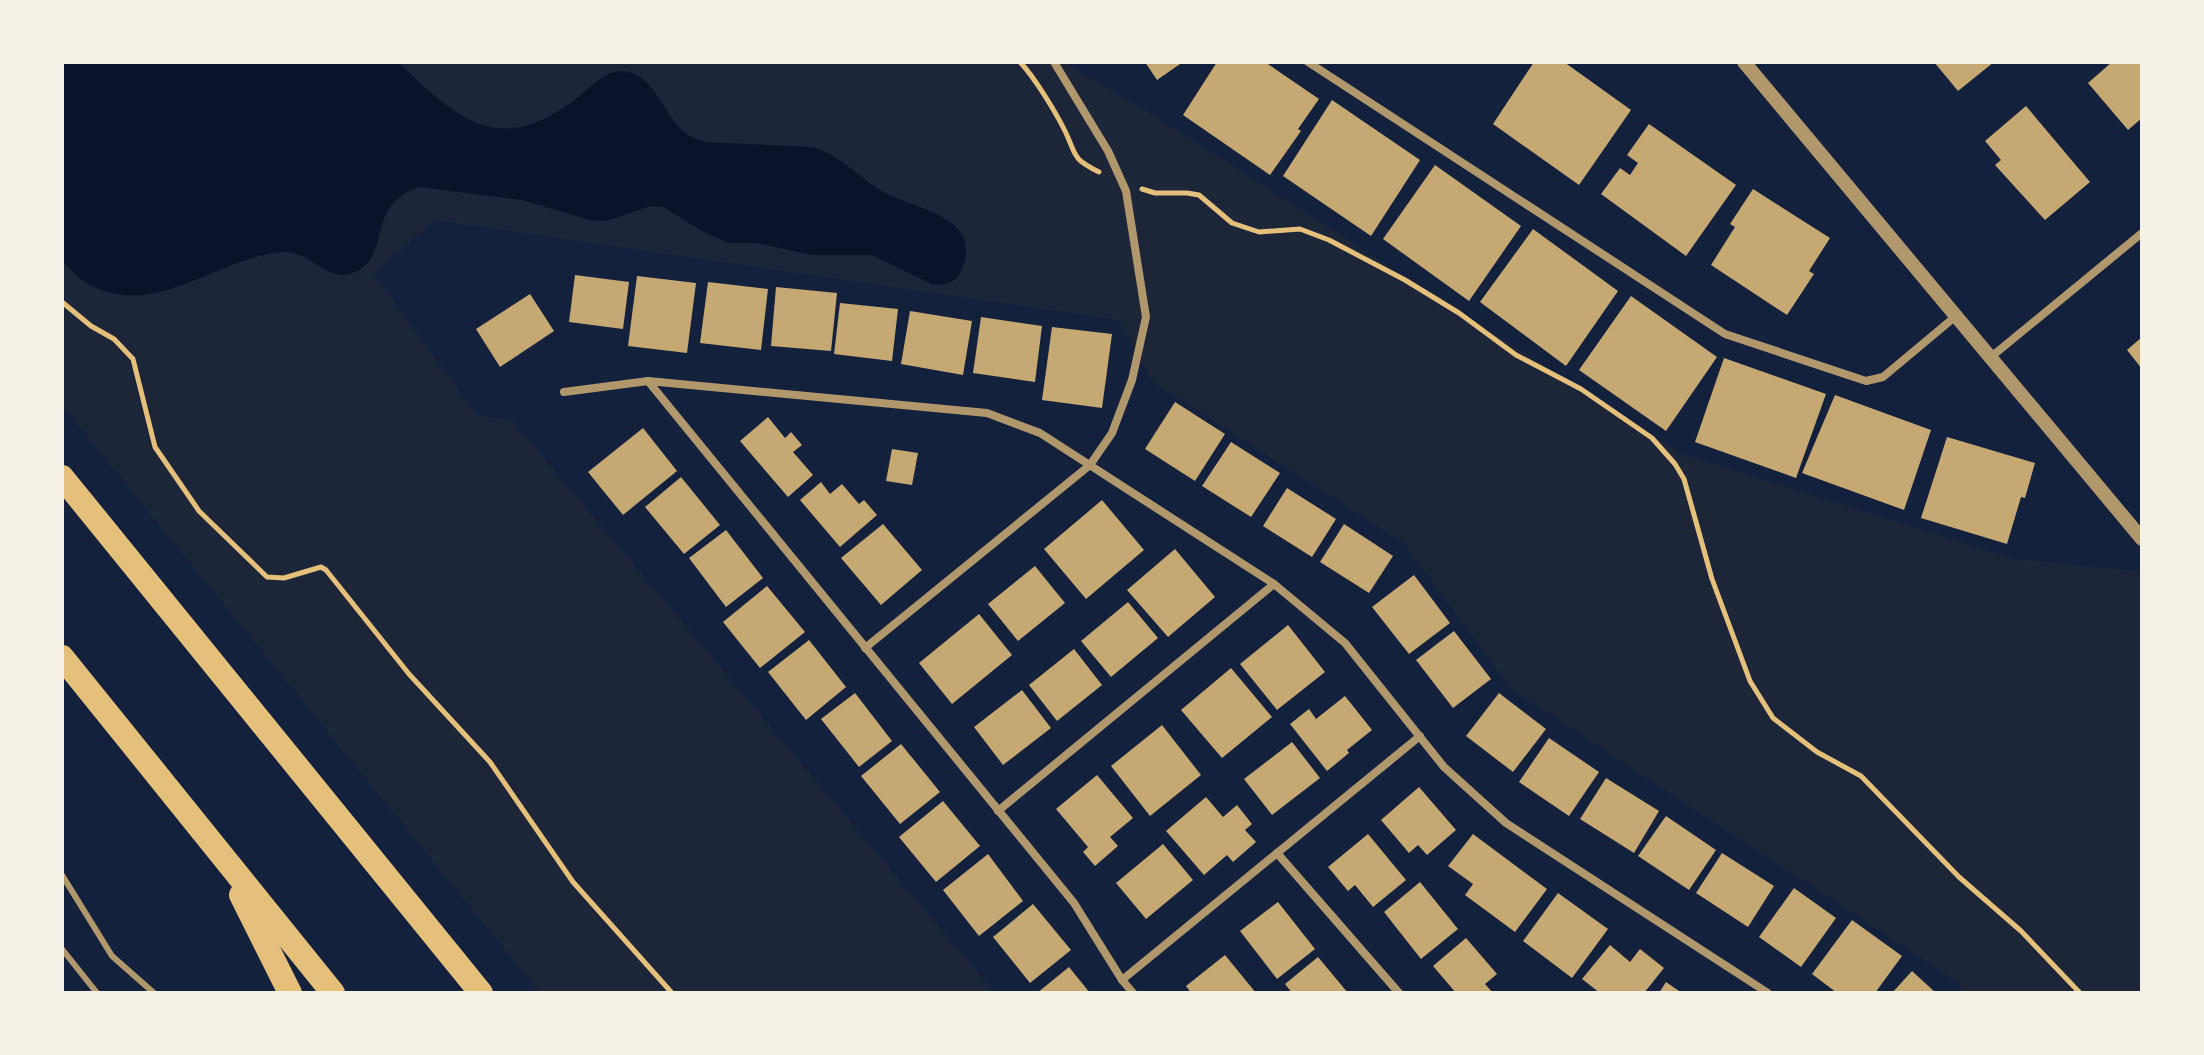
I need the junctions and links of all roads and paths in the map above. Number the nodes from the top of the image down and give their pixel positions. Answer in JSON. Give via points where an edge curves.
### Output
{"nodes":[{"id":1,"x":1020,"y":62,"type":"edge"},
{"id":2,"x":1054,"y":62,"type":"edge"},
{"id":3,"x":1308,"y":62,"type":"edge"},
{"id":4,"x":1744,"y":62,"type":"edge"},
{"id":5,"x":1122,"y":183,"type":"junction"},
{"id":6,"x":2142,"y":233,"type":"edge"},
{"id":7,"x":62,"y":302,"type":"edge"},
{"id":8,"x":1956,"y":316,"type":"junction"},
{"id":9,"x":1991,"y":357,"type":"junction"},
{"id":10,"x":648,"y":381,"type":"junction"},
{"id":11,"x":564,"y":392,"type":"dead end"},
{"id":12,"x":1090,"y":465,"type":"junction"},
{"id":13,"x":62,"y":477,"type":"edge"},
{"id":14,"x":2142,"y":539,"type":"edge"},
{"id":15,"x":1274,"y":584,"type":"junction"},
{"id":16,"x":865,"y":648,"type":"junction"},
{"id":17,"x":62,"y":657,"type":"edge"},
{"id":18,"x":1420,"y":736,"type":"junction"},
{"id":19,"x":998,"y":811,"type":"junction"},
{"id":20,"x":1277,"y":853,"type":"junction"},
{"id":21,"x":221,"y":854,"type":"junction"},
{"id":22,"x":62,"y":875,"type":"edge"},
{"id":23,"x":62,"y":949,"type":"edge"},
{"id":24,"x":1122,"y":980,"type":"junction"},
{"id":25,"x":97,"y":993,"type":"edge"},
{"id":26,"x":154,"y":993,"type":"edge"},
{"id":27,"x":290,"y":993,"type":"edge"},
{"id":28,"x":333,"y":993,"type":"edge"},
{"id":29,"x":481,"y":993,"type":"edge"},
{"id":30,"x":672,"y":993,"type":"edge"},
{"id":31,"x":1133,"y":993,"type":"edge"},
{"id":32,"x":1399,"y":993,"type":"edge"},
{"id":33,"x":1768,"y":993,"type":"edge"},
{"id":34,"x":2080,"y":993,"type":"edge"}],
"edges":[{"from":1,"to":5,"type":"path","via":[[1066,132],[1076,157]]},
{"from":2,"to":5,"type":"street"},
{"from":3,"to":8,"type":"street","via":[[1725,334],[1866,381],[1883,377]]},
{"from":4,"to":8,"type":"street"},
{"from":5,"to":12,"type":"street","via":[[1146,317],[1122,407]]},
{"from":5,"to":34,"type":"path","via":[[1155,193],[1199,195],[1232,223],[1259,232],[1300,229],[1329,240],[1459,313],[1516,355],[1581,389],[1652,438],[1684,479],[1712,579],[1750,681],[1773,718],[1817,752],[1861,776]]},
{"from":6,"to":9,"type":"street"},
{"from":7,"to":30,"type":"path","via":[[133,359],[155,447],[199,511],[267,577],[326,570],[409,674],[490,762],[573,882]]},
{"from":8,"to":9,"type":"street"},
{"from":9,"to":14,"type":"street"},
{"from":10,"to":11,"type":"street"},
{"from":10,"to":12,"type":"street","via":[[987,413],[1040,433]]},
{"from":10,"to":16,"type":"street"},
{"from":12,"to":15,"type":"street"},
{"from":12,"to":16,"type":"street"},
{"from":13,"to":29,"type":"highway"},
{"from":15,"to":18,"type":"street","via":[[1345,643]]},
{"from":15,"to":19,"type":"street"},
{"from":16,"to":19,"type":"street"},
{"from":17,"to":21,"type":"highway"},
{"from":18,"to":20,"type":"street"},
{"from":18,"to":33,"type":"street","via":[[1444,767],[1506,823]]},
{"from":19,"to":24,"type":"street","via":[[1074,903]]},
{"from":20,"to":24,"type":"street"},
{"from":20,"to":32,"type":"street"},
{"from":21,"to":27,"type":"highway"},
{"from":21,"to":28,"type":"highway"},
{"from":22,"to":26,"type":"lane","via":[[112,956]]},
{"from":23,"to":25,"type":"lane"},
{"from":24,"to":31,"type":"street"}]}
